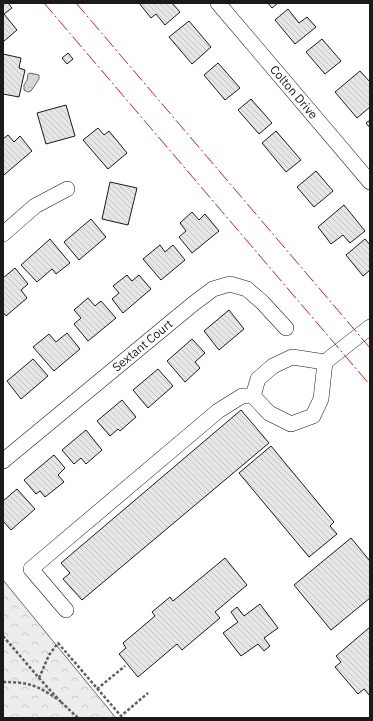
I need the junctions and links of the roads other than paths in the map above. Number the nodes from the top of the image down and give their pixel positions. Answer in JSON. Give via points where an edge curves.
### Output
{"nodes":[{"id":1,"x":218,"y":3,"type":"edge"},
{"id":2,"x":370,"y":182,"type":"edge"},
{"id":3,"x":67,"y":188,"type":"dead end"},
{"id":4,"x":3,"y":234,"type":"edge"},
{"id":5,"x":370,"y":327,"type":"edge"},
{"id":6,"x":286,"y":328,"type":"dead end"},
{"id":7,"x":325,"y":362,"type":"junction"},
{"id":8,"x":253,"y":396,"type":"junction"},
{"id":9,"x":3,"y":461,"type":"edge"},
{"id":10,"x":66,"y":610,"type":"dead end"}],
"edges":[{"from":1,"to":2,"type":"street","name":"Colton Drive"},
{"from":3,"to":4,"type":"street","via":[[35,206]]},
{"from":5,"to":7,"type":"street"},
{"from":6,"to":9,"type":"street","name":"Sextant Court","via":[[247,289],[230,284],[213,289]]},
{"from":7,"to":8,"type":"street","via":[[292,357],[273,366],[258,379]]},
{"from":7,"to":8,"type":"street","via":[[321,399],[313,416],[291,424],[269,413]]},
{"from":8,"to":10,"type":"street","via":[[242,396],[218,410],[31,569]]}]}
